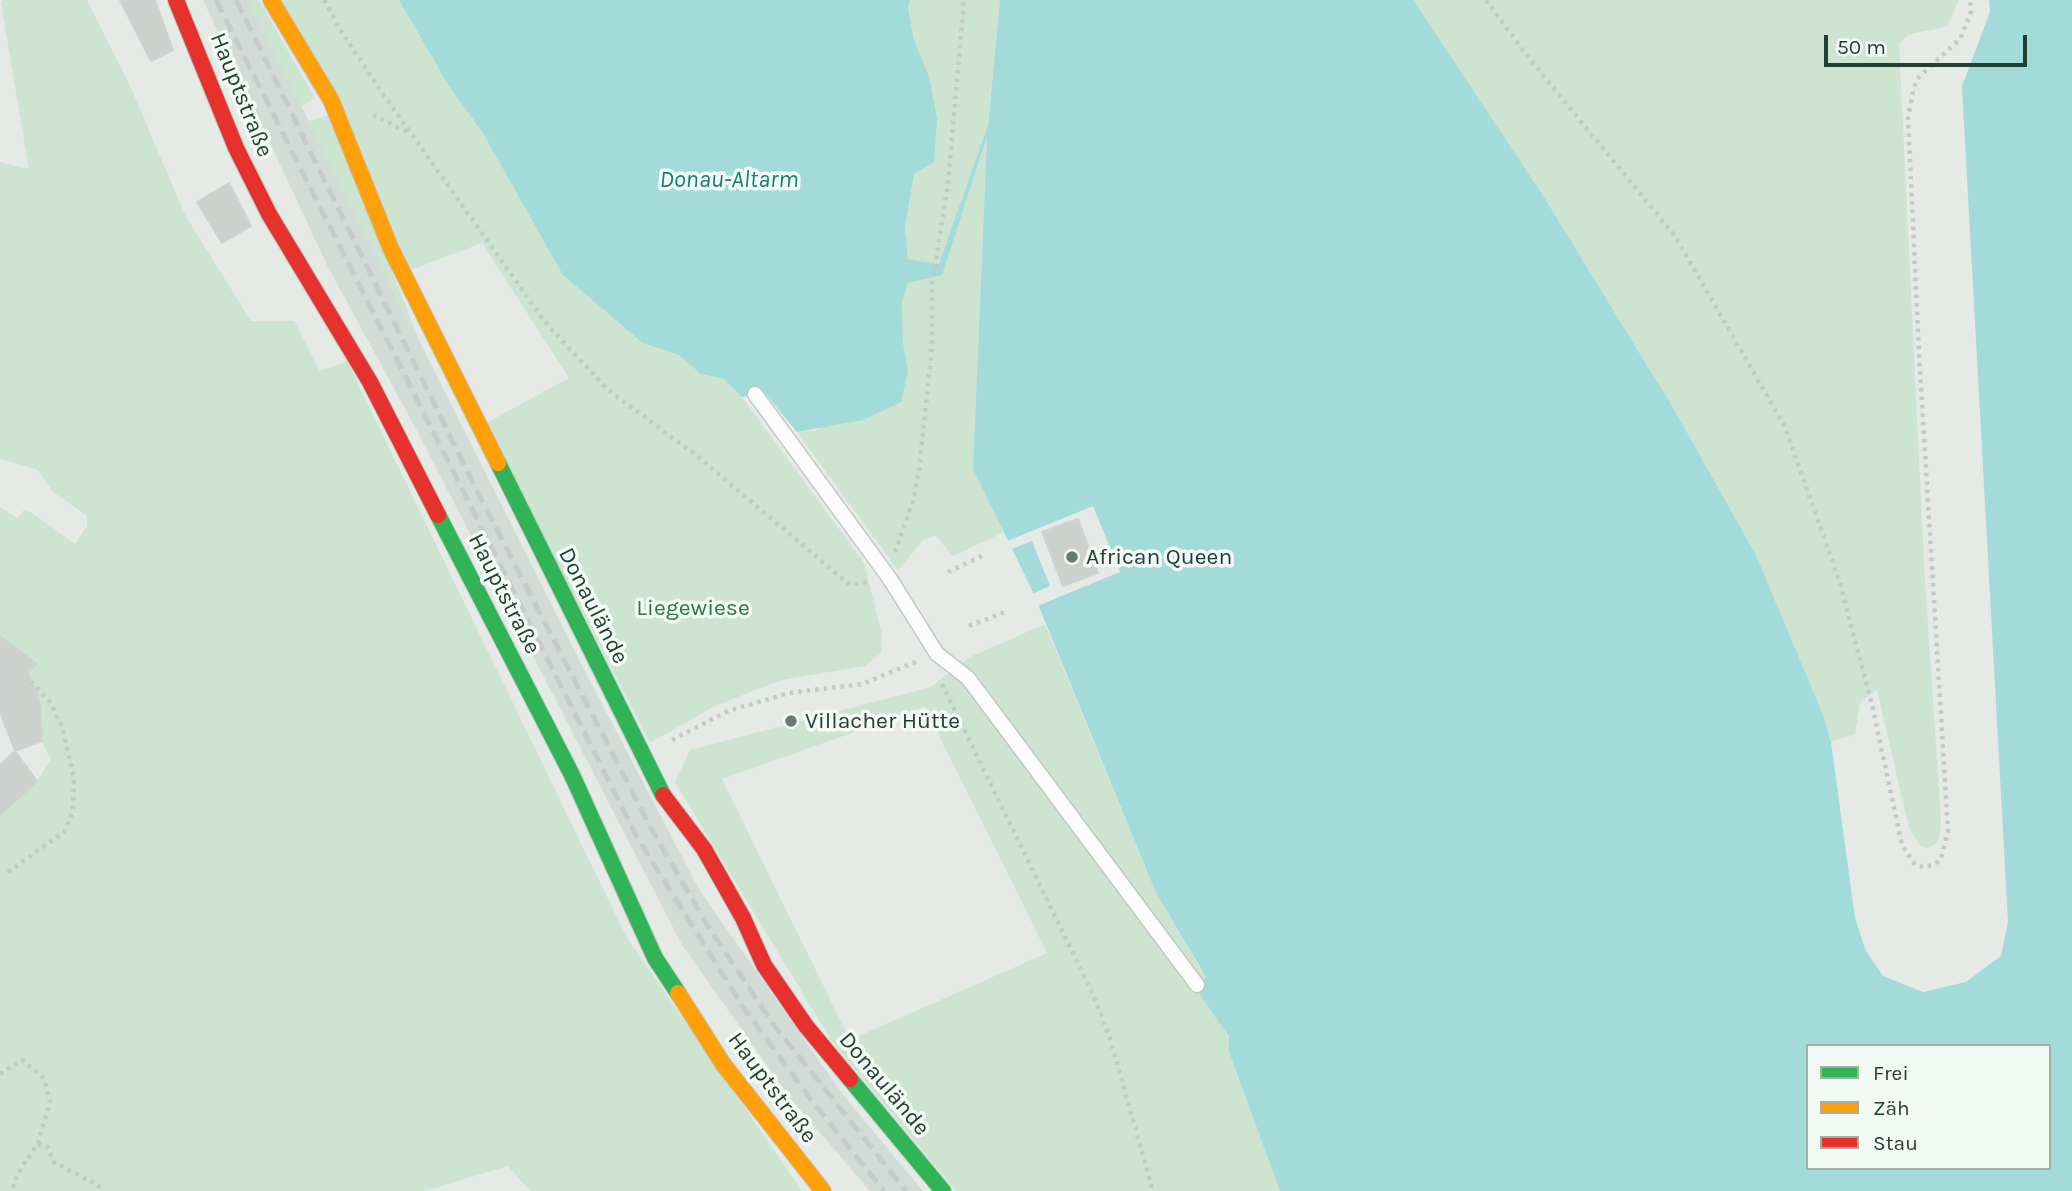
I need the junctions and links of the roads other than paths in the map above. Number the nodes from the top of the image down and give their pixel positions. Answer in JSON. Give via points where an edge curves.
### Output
{"nodes":[{"id":1,"x":176,"y":0,"type":"edge"},
{"id":2,"x":271,"y":0,"type":"edge"},
{"id":3,"x":755,"y":394,"type":"dead end"},
{"id":4,"x":1197,"y":985,"type":"dead end"},
{"id":5,"x":823,"y":1191,"type":"edge"},
{"id":6,"x":943,"y":1191,"type":"edge"}],
"edges":[{"from":1,"to":5,"type":"street","name":"Hauptstraße","via":[[236,148],[269,214],[370,382],[572,775],[656,958],[723,1064]]},
{"from":2,"to":6,"type":"street","name":"Donaulände","via":[[331,100],[391,249],[667,802],[704,849],[771,975],[806,1026]]},
{"from":3,"to":4,"type":"lane","via":[[890,579],[937,654],[968,678]]}]}
